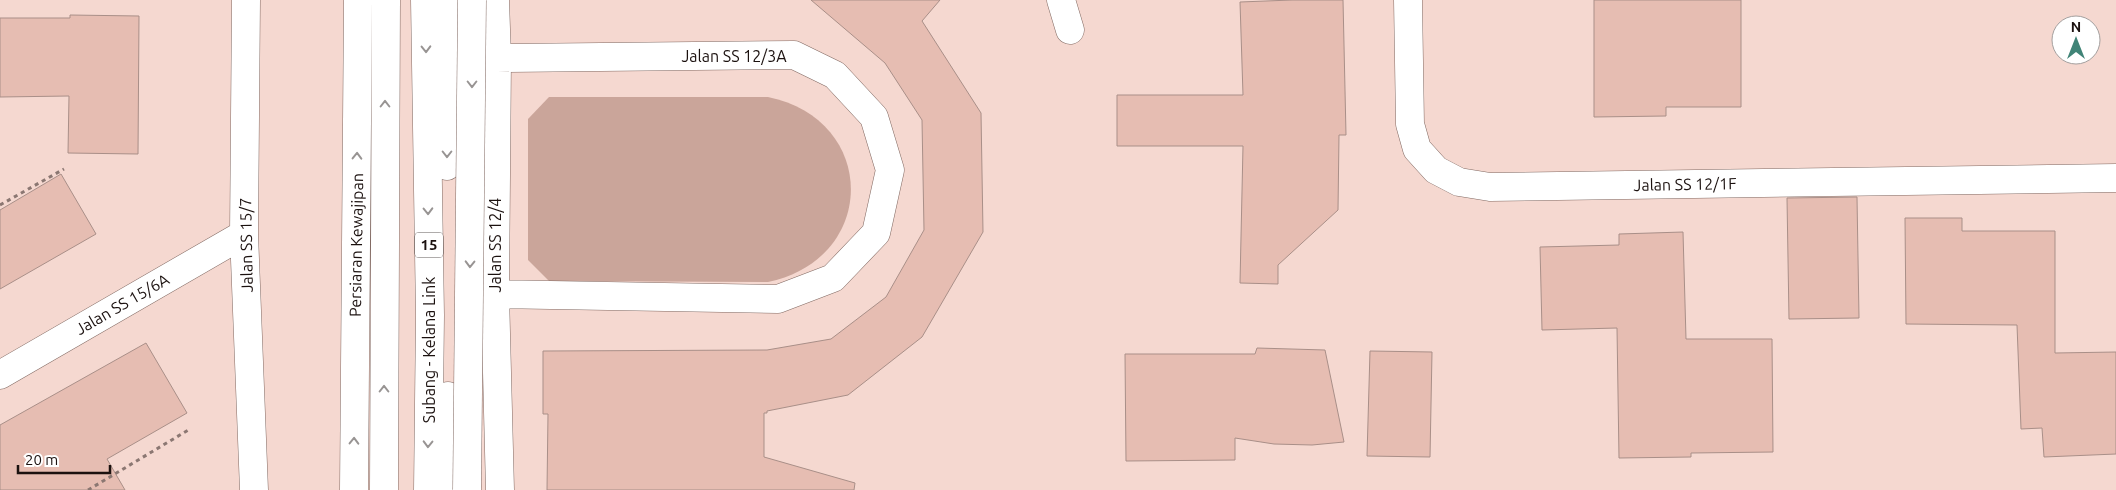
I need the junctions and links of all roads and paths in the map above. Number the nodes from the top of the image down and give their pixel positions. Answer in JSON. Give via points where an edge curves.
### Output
{"nodes":[{"id":1,"x":246,"y":0,"type":"edge"},
{"id":2,"x":358,"y":0,"type":"edge"},
{"id":3,"x":386,"y":0,"type":"edge"},
{"id":4,"x":425,"y":0,"type":"edge"},
{"id":5,"x":446,"y":0,"type":"edge"},
{"id":6,"x":472,"y":0,"type":"edge"},
{"id":7,"x":495,"y":0,"type":"edge"},
{"id":8,"x":1061,"y":0,"type":"edge"},
{"id":9,"x":1408,"y":0,"type":"edge"},
{"id":10,"x":1070,"y":30,"type":"dead end"},
{"id":11,"x":497,"y":58,"type":"junction"},
{"id":12,"x":496,"y":119,"type":"junction"},
{"id":13,"x":446,"y":121,"type":"junction"},
{"id":14,"x":64,"y":169,"type":"dead end"},
{"id":15,"x":2116,"y":178,"type":"edge"},
{"id":16,"x":0,"y":205,"type":"edge"},
{"id":17,"x":244,"y":234,"type":"junction"},
{"id":18,"x":495,"y":294,"type":"junction"},
{"id":19,"x":0,"y":375,"type":"edge"},
{"id":20,"x":190,"y":429,"type":"dead end"},
{"id":21,"x":88,"y":490,"type":"edge"},
{"id":22,"x":254,"y":490,"type":"edge"},
{"id":23,"x":354,"y":490,"type":"edge"},
{"id":24,"x":384,"y":490,"type":"edge"},
{"id":25,"x":428,"y":490,"type":"edge"},
{"id":26,"x":448,"y":490,"type":"edge"},
{"id":27,"x":466,"y":490,"type":"edge"},
{"id":28,"x":500,"y":490,"type":"edge"}],
"edges":[{"from":1,"to":17,"type":"street","name":"Jalan SS 15/7"},
{"from":23,"to":2,"type":"street","name":"Persiaran Kewajipan","one_way":true},
{"from":24,"to":3,"type":"street","one_way":true},
{"from":4,"to":25,"type":"street","name":"Subang - Kelana Link","number":"15","one_way":true,"via":[[430,316]]},
{"from":5,"to":13,"type":"street"},
{"from":6,"to":27,"type":"street","one_way":true,"bridge":true},
{"from":7,"to":11,"type":"street","name":"Jalan SS 12/4"},
{"from":8,"to":10,"type":"street"},
{"from":9,"to":15,"type":"street","name":"Jalan SS 12/1F","via":[[1410,124],[1418,149],[1436,170],[1459,182],[1490,187]]},
{"from":11,"to":12,"type":"street","name":"Jalan SS 12/4"},
{"from":11,"to":18,"type":"street","name":"Jalan SS 12/3A","via":[[794,55],[835,75],[874,117],[890,170],[876,233],[833,278],[778,299]]},
{"from":12,"to":13,"type":"street"},
{"from":12,"to":18,"type":"street","name":"Jalan SS 12/4"},
{"from":13,"to":26,"type":"street","one_way":true},
{"from":14,"to":16,"type":"path"},
{"from":17,"to":19,"type":"street","name":"Jalan SS 15/6A"},
{"from":17,"to":22,"type":"street","name":"Jalan SS 15/7"},
{"from":18,"to":28,"type":"street","name":"Jalan SS 12/4"},
{"from":20,"to":21,"type":"path"}]}
